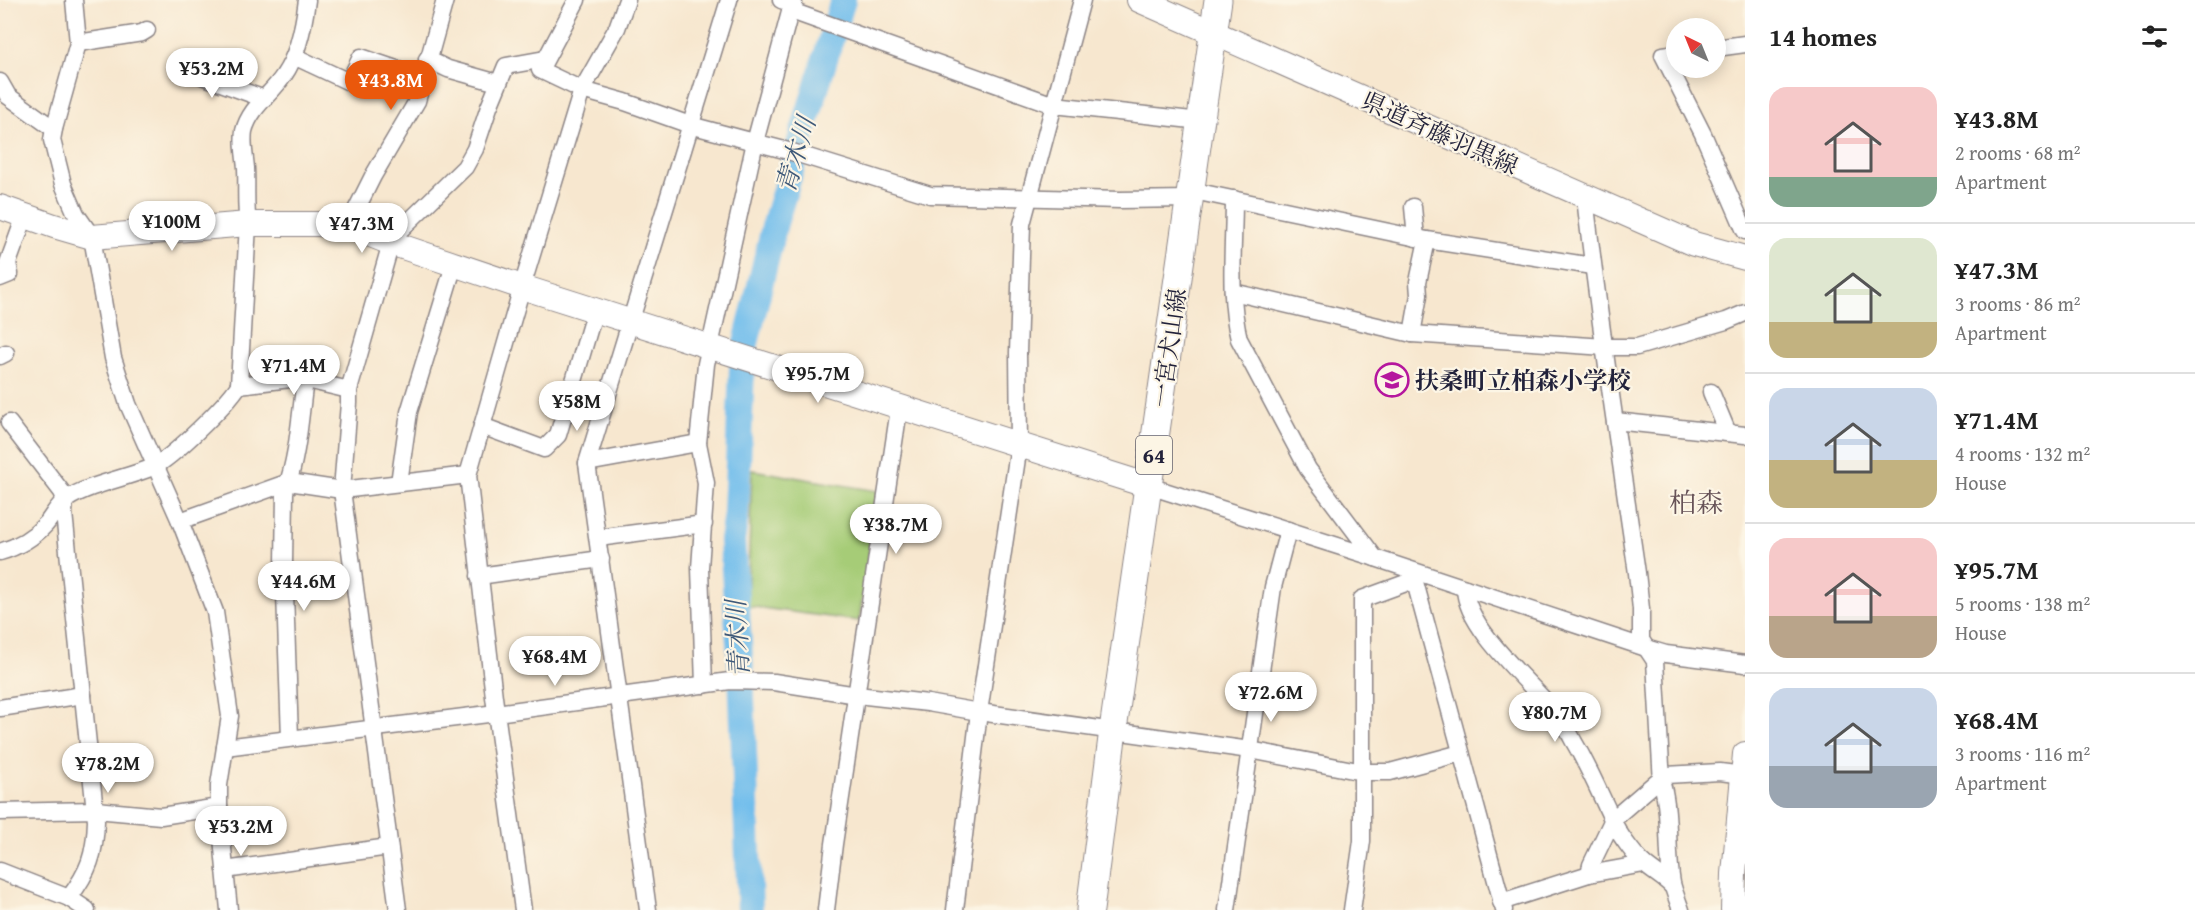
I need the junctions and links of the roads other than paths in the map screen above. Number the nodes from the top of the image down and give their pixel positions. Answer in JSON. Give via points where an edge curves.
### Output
{"nodes":[{"id":1,"x":74,"y":0,"type":"edge"},
{"id":2,"x":307,"y":0,"type":"edge"},
{"id":3,"x":445,"y":0,"type":"edge"},
{"id":4,"x":577,"y":0,"type":"edge"},
{"id":5,"x":627,"y":0,"type":"edge"},
{"id":6,"x":729,"y":0,"type":"edge"},
{"id":7,"x":1082,"y":0,"type":"edge"},
{"id":8,"x":1139,"y":0,"type":"edge"},
{"id":9,"x":1218,"y":0,"type":"edge"},
{"id":10,"x":790,"y":4,"type":"edge"},
{"id":11,"x":147,"y":30,"type":"dead end"},
{"id":12,"x":1214,"y":34,"type":"junction"},
{"id":13,"x":78,"y":43,"type":"junction"},
{"id":14,"x":1745,"y":44,"type":"edge"},
{"id":15,"x":1726,"y":47,"type":"edge"},
{"id":16,"x":293,"y":59,"type":"junction"},
{"id":17,"x":427,"y":59,"type":"junction"},
{"id":18,"x":189,"y":60,"type":"dead end"},
{"id":19,"x":545,"y":60,"type":"junction"},
{"id":20,"x":423,"y":78,"type":"junction"},
{"id":21,"x":1675,"y":78,"type":"edge"},
{"id":22,"x":0,"y":82,"type":"edge"},
{"id":23,"x":498,"y":83,"type":"junction"},
{"id":24,"x":582,"y":90,"type":"junction"},
{"id":25,"x":262,"y":98,"type":"junction"},
{"id":26,"x":1054,"y":105,"type":"junction"},
{"id":27,"x":1201,"y":121,"type":"junction"},
{"id":28,"x":690,"y":125,"type":"junction"},
{"id":29,"x":54,"y":129,"type":"junction"},
{"id":30,"x":755,"y":142,"type":"junction"},
{"id":31,"x":1190,"y":194,"type":"junction"},
{"id":32,"x":1030,"y":196,"type":"junction"},
{"id":33,"x":1585,"y":197,"type":"junction"},
{"id":34,"x":1234,"y":199,"type":"junction"},
{"id":35,"x":0,"y":207,"type":"edge"},
{"id":36,"x":1413,"y":207,"type":"dead end"},
{"id":37,"x":25,"y":216,"type":"junction"},
{"id":38,"x":248,"y":224,"type":"junction"},
{"id":39,"x":348,"y":226,"type":"junction"},
{"id":40,"x":1745,"y":231,"type":"edge"},
{"id":41,"x":92,"y":237,"type":"junction"},
{"id":42,"x":1421,"y":239,"type":"junction"},
{"id":43,"x":391,"y":243,"type":"junction"},
{"id":44,"x":1745,"y":258,"type":"edge"},
{"id":45,"x":454,"y":264,"type":"junction"},
{"id":46,"x":1592,"y":266,"type":"junction"},
{"id":47,"x":0,"y":278,"type":"edge"},
{"id":48,"x":522,"y":287,"type":"junction"},
{"id":49,"x":1233,"y":292,"type":"junction"},
{"id":50,"x":595,"y":310,"type":"junction"},
{"id":51,"x":1745,"y":313,"type":"edge"},
{"id":52,"x":629,"y":322,"type":"junction"},
{"id":53,"x":1412,"y":334,"type":"junction"},
{"id":54,"x":710,"y":347,"type":"junction"},
{"id":55,"x":1605,"y":347,"type":"junction"},
{"id":56,"x":305,"y":380,"type":"junction"},
{"id":57,"x":239,"y":385,"type":"junction"},
{"id":58,"x":348,"y":390,"type":"junction"},
{"id":59,"x":1711,"y":392,"type":"dead end"},
{"id":60,"x":899,"y":409,"type":"junction"},
{"id":61,"x":1615,"y":421,"type":"junction"},
{"id":62,"x":9,"y":423,"type":"dead end"},
{"id":63,"x":482,"y":426,"type":"junction"},
{"id":64,"x":1728,"y":433,"type":"junction"},
{"id":65,"x":1745,"y":435,"type":"edge"},
{"id":66,"x":698,"y":443,"type":"junction"},
{"id":67,"x":1019,"y":445,"type":"junction"},
{"id":68,"x":588,"y":463,"type":"junction"},
{"id":69,"x":154,"y":466,"type":"junction"},
{"id":70,"x":468,"y":475,"type":"junction"},
{"id":71,"x":289,"y":482,"type":"junction"},
{"id":72,"x":399,"y":483,"type":"junction"},
{"id":73,"x":1149,"y":486,"type":"junction"},
{"id":74,"x":342,"y":489,"type":"junction"},
{"id":75,"x":65,"y":499,"type":"junction"},
{"id":76,"x":180,"y":521,"type":"junction"},
{"id":77,"x":704,"y":524,"type":"junction"},
{"id":78,"x":1288,"y":530,"type":"junction"},
{"id":79,"x":598,"y":538,"type":"junction"},
{"id":80,"x":0,"y":552,"type":"edge"},
{"id":81,"x":1375,"y":558,"type":"junction"},
{"id":82,"x":601,"y":559,"type":"junction"},
{"id":83,"x":479,"y":576,"type":"junction"},
{"id":84,"x":1413,"y":576,"type":"junction"},
{"id":85,"x":1465,"y":588,"type":"junction"},
{"id":86,"x":1649,"y":650,"type":"junction"},
{"id":87,"x":1745,"y":663,"type":"edge"},
{"id":88,"x":704,"y":685,"type":"junction"},
{"id":89,"x":83,"y":695,"type":"junction"},
{"id":90,"x":620,"y":695,"type":"junction"},
{"id":91,"x":858,"y":695,"type":"junction"},
{"id":92,"x":0,"y":708,"type":"edge"},
{"id":93,"x":979,"y":712,"type":"junction"},
{"id":94,"x":496,"y":713,"type":"junction"},
{"id":95,"x":372,"y":727,"type":"junction"},
{"id":96,"x":1113,"y":730,"type":"junction"},
{"id":97,"x":290,"y":738,"type":"junction"},
{"id":98,"x":225,"y":747,"type":"junction"},
{"id":99,"x":1250,"y":750,"type":"junction"},
{"id":100,"x":1461,"y":753,"type":"junction"},
{"id":101,"x":1744,"y":764,"type":"edge"},
{"id":102,"x":1364,"y":772,"type":"junction"},
{"id":103,"x":1662,"y":777,"type":"junction"},
{"id":104,"x":219,"y":807,"type":"junction"},
{"id":105,"x":96,"y":810,"type":"junction"},
{"id":106,"x":0,"y":812,"type":"edge"},
{"id":107,"x":1613,"y":819,"type":"junction"},
{"id":108,"x":389,"y":847,"type":"junction"},
{"id":109,"x":1644,"y":864,"type":"junction"},
{"id":110,"x":225,"y":870,"type":"junction"},
{"id":111,"x":0,"y":871,"type":"edge"},
{"id":112,"x":1589,"y":874,"type":"junction"},
{"id":113,"x":1672,"y":886,"type":"junction"},
{"id":114,"x":69,"y":898,"type":"junction"},
{"id":115,"x":1737,"y":900,"type":"edge"},
{"id":116,"x":1502,"y":906,"type":"edge"},
{"id":117,"x":87,"y":910,"type":"edge"},
{"id":118,"x":229,"y":910,"type":"edge"},
{"id":119,"x":398,"y":910,"type":"edge"},
{"id":120,"x":523,"y":910,"type":"edge"},
{"id":121,"x":648,"y":910,"type":"edge"},
{"id":122,"x":826,"y":910,"type":"edge"},
{"id":123,"x":955,"y":910,"type":"edge"},
{"id":124,"x":1089,"y":910,"type":"edge"},
{"id":125,"x":1227,"y":910,"type":"edge"},
{"id":126,"x":1352,"y":910,"type":"edge"},
{"id":127,"x":1681,"y":910,"type":"edge"}],
"edges":[{"from":1,"to":13,"type":"street"},
{"from":2,"to":16,"type":"street"},
{"from":3,"to":17,"type":"street"},
{"from":4,"to":19,"type":"street"},
{"from":5,"to":24,"type":"street","via":[[617,28]]},
{"from":6,"to":28,"type":"street"},
{"from":7,"to":26,"type":"street"},
{"from":8,"to":12,"type":"street","name":"県道斉藤羽黒線"},
{"from":9,"to":12,"type":"main road","name":"一宮犬山線","number":"64"},
{"from":10,"to":26,"type":"street","via":[[797,13]]},
{"from":10,"to":30,"type":"street"},
{"from":11,"to":13,"type":"street"},
{"from":12,"to":27,"type":"main road","name":"一宮犬山線","number":"64"},
{"from":12,"to":33,"type":"street","name":"県道斉藤羽黒線"},
{"from":13,"to":29,"type":"street"},
{"from":14,"to":15,"type":"street"},
{"from":16,"to":20,"type":"street","via":[[349,82],[361,57]]},
{"from":16,"to":25,"type":"street","via":[[280,82]]},
{"from":17,"to":20,"type":"street"},
{"from":17,"to":23,"type":"street"},
{"from":18,"to":25,"type":"street","via":[[202,76]]},
{"from":19,"to":23,"type":"street","via":[[506,66]]},
{"from":19,"to":24,"type":"street","via":[[540,70]]},
{"from":20,"to":39,"type":"street","via":[[415,106]]},
{"from":21,"to":40,"type":"street"},
{"from":22,"to":29,"type":"street","via":[[8,96]]},
{"from":23,"to":43,"type":"street","via":[[482,133],[465,167]]},
{"from":24,"to":28,"type":"street"},
{"from":24,"to":48,"type":"street"},
{"from":25,"to":38,"type":"street","via":[[244,130]]},
{"from":26,"to":27,"type":"street"},
{"from":26,"to":32,"type":"street"},
{"from":27,"to":31,"type":"main road","name":"一宮犬山線","number":"64"},
{"from":28,"to":30,"type":"street"},
{"from":28,"to":52,"type":"street"},
{"from":29,"to":41,"type":"street","via":[[54,148],[63,184]]},
{"from":30,"to":32,"type":"street","via":[[930,195]]},
{"from":30,"to":54,"type":"street"},
{"from":31,"to":32,"type":"street","via":[[1120,200]]},
{"from":31,"to":34,"type":"street"},
{"from":31,"to":73,"type":"main road","name":"一宮犬山線","number":"64"},
{"from":32,"to":67,"type":"street","via":[[1022,224]]},
{"from":33,"to":44,"type":"street","name":"県道斉藤羽黒線","via":[[1694,244]]},
{"from":33,"to":46,"type":"street"},
{"from":34,"to":42,"type":"street"},
{"from":34,"to":49,"type":"street"},
{"from":35,"to":37,"type":"street"},
{"from":36,"to":42,"type":"street"},
{"from":37,"to":41,"type":"street"},
{"from":37,"to":47,"type":"street","via":[[8,263],[10,274]]},
{"from":38,"to":39,"type":"street"},
{"from":38,"to":41,"type":"street"},
{"from":38,"to":57,"type":"street"},
{"from":39,"to":43,"type":"street"},
{"from":41,"to":69,"type":"street","via":[[113,358]]},
{"from":42,"to":46,"type":"street"},
{"from":42,"to":53,"type":"street","via":[[1419,295]]},
{"from":43,"to":45,"type":"street"},
{"from":43,"to":58,"type":"street"},
{"from":45,"to":48,"type":"street"},
{"from":45,"to":72,"type":"street","via":[[409,411]]},
{"from":46,"to":55,"type":"street"},
{"from":48,"to":50,"type":"street"},
{"from":48,"to":63,"type":"street"},
{"from":49,"to":53,"type":"street"},
{"from":49,"to":81,"type":"street","via":[[1239,339],[1272,404],[1308,469]]},
{"from":50,"to":52,"type":"street"},
{"from":50,"to":63,"type":"street","via":[[558,435],[544,449]]},
{"from":51,"to":55,"type":"street","via":[[1637,347]]},
{"from":52,"to":54,"type":"street"},
{"from":52,"to":68,"type":"street"},
{"from":53,"to":55,"type":"street"},
{"from":54,"to":60,"type":"street"},
{"from":54,"to":66,"type":"street"},
{"from":55,"to":61,"type":"street"},
{"from":56,"to":57,"type":"street"},
{"from":56,"to":58,"type":"street"},
{"from":56,"to":71,"type":"street"},
{"from":57,"to":69,"type":"street","via":[[205,424]]},
{"from":58,"to":74,"type":"street"},
{"from":59,"to":64,"type":"street"},
{"from":60,"to":67,"type":"street"},
{"from":60,"to":91,"type":"street"},
{"from":61,"to":64,"type":"street"},
{"from":61,"to":86,"type":"street","via":[[1641,609],[1641,639]]},
{"from":62,"to":75,"type":"street"},
{"from":63,"to":70,"type":"street"},
{"from":64,"to":65,"type":"street"},
{"from":66,"to":68,"type":"street"},
{"from":66,"to":77,"type":"street","via":[[706,483]]},
{"from":67,"to":73,"type":"street"},
{"from":67,"to":93,"type":"street"},
{"from":68,"to":79,"type":"street"},
{"from":69,"to":75,"type":"street"},
{"from":69,"to":76,"type":"street"},
{"from":70,"to":72,"type":"street"},
{"from":70,"to":83,"type":"street"},
{"from":71,"to":74,"type":"street"},
{"from":71,"to":76,"type":"street"},
{"from":71,"to":97,"type":"street","via":[[285,492],[284,564]]},
{"from":72,"to":74,"type":"street"},
{"from":73,"to":78,"type":"street"},
{"from":73,"to":96,"type":"main road","name":"一宮犬山線","number":"64"},
{"from":74,"to":95,"type":"street"},
{"from":75,"to":80,"type":"street","via":[[45,525],[21,544]]},
{"from":75,"to":89,"type":"street"},
{"from":76,"to":98,"type":"street","via":[[215,612],[230,716]]},
{"from":77,"to":79,"type":"street"},
{"from":77,"to":88,"type":"street","via":[[700,568]]},
{"from":78,"to":81,"type":"street"},
{"from":78,"to":99,"type":"street","via":[[1273,587]]},
{"from":79,"to":82,"type":"street"},
{"from":81,"to":84,"type":"street"},
{"from":82,"to":83,"type":"street"},
{"from":82,"to":90,"type":"street"},
{"from":83,"to":94,"type":"street"},
{"from":84,"to":85,"type":"street"},
{"from":84,"to":100,"type":"street"},
{"from":84,"to":102,"type":"street","via":[[1362,599]]},
{"from":85,"to":86,"type":"street"},
{"from":85,"to":107,"type":"street","via":[[1471,613],[1486,634],[1559,716]]},
{"from":86,"to":87,"type":"street"},
{"from":86,"to":103,"type":"street","via":[[1655,661]]},
{"from":88,"to":90,"type":"street"},
{"from":88,"to":91,"type":"street","via":[[774,682]]},
{"from":89,"to":92,"type":"street"},
{"from":89,"to":105,"type":"street"},
{"from":90,"to":94,"type":"street"},
{"from":90,"to":121,"type":"street"},
{"from":91,"to":93,"type":"street"},
{"from":91,"to":122,"type":"street"},
{"from":93,"to":96,"type":"street"},
{"from":93,"to":123,"type":"street"},
{"from":94,"to":95,"type":"street"},
{"from":94,"to":120,"type":"street"},
{"from":95,"to":97,"type":"street"},
{"from":95,"to":108,"type":"street"},
{"from":96,"to":99,"type":"street"},
{"from":96,"to":124,"type":"main road","name":"一宮犬山線","number":"64"},
{"from":97,"to":98,"type":"street"},
{"from":98,"to":104,"type":"street"},
{"from":99,"to":102,"type":"street"},
{"from":99,"to":125,"type":"street"},
{"from":100,"to":102,"type":"street","via":[[1390,772]]},
{"from":100,"to":116,"type":"street"},
{"from":101,"to":103,"type":"street","via":[[1720,772]]},
{"from":101,"to":115,"type":"street"},
{"from":102,"to":126,"type":"street","via":[[1362,841]]},
{"from":103,"to":107,"type":"street"},
{"from":103,"to":113,"type":"street"},
{"from":104,"to":105,"type":"street","via":[[161,816]]},
{"from":104,"to":110,"type":"street"},
{"from":105,"to":106,"type":"street"},
{"from":105,"to":114,"type":"street","via":[[91,864]]},
{"from":107,"to":109,"type":"street"},
{"from":107,"to":112,"type":"street"},
{"from":108,"to":110,"type":"street"},
{"from":108,"to":119,"type":"street"},
{"from":109,"to":112,"type":"street"},
{"from":109,"to":113,"type":"street"},
{"from":110,"to":118,"type":"street"},
{"from":111,"to":114,"type":"street"},
{"from":112,"to":116,"type":"street"},
{"from":113,"to":127,"type":"street"},
{"from":114,"to":117,"type":"street"}]}
